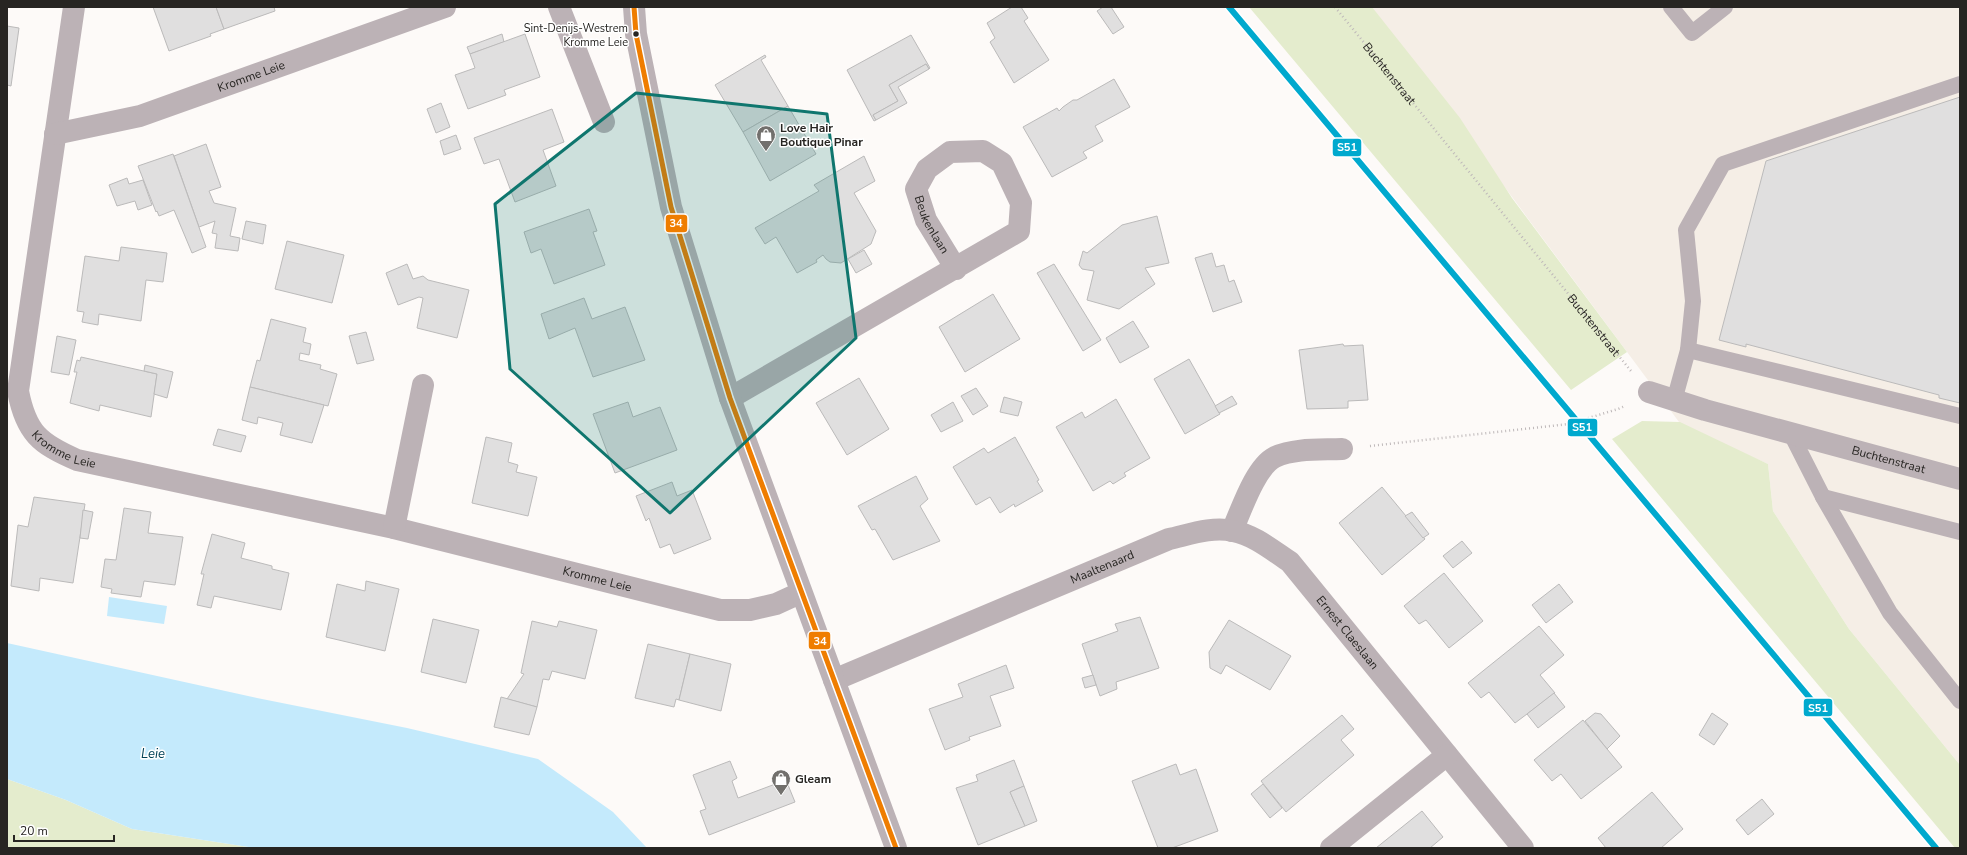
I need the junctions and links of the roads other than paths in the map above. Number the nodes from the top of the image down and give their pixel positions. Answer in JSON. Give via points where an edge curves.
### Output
{"nodes":[{"id":1,"x":74,"y":7,"type":"edge"},
{"id":2,"x":445,"y":7,"type":"edge"},
{"id":3,"x":559,"y":7,"type":"edge"},
{"id":4,"x":634,"y":7,"type":"edge"},
{"id":5,"x":1671,"y":7,"type":"edge"},
{"id":6,"x":1725,"y":7,"type":"edge"},
{"id":7,"x":1960,"y":84,"type":"edge"},
{"id":8,"x":604,"y":122,"type":"dead end"},
{"id":9,"x":55,"y":134,"type":"junction"},
{"id":10,"x":956,"y":269,"type":"junction"},
{"id":11,"x":1688,"y":350,"type":"junction"},
{"id":12,"x":423,"y":385,"type":"dead end"},
{"id":13,"x":1649,"y":392,"type":"road end"},
{"id":14,"x":730,"y":398,"type":"junction"},
{"id":15,"x":1674,"y":401,"type":"junction"},
{"id":16,"x":1960,"y":416,"type":"edge"},
{"id":17,"x":1791,"y":434,"type":"junction"},
{"id":18,"x":1342,"y":449,"type":"road end"},
{"id":19,"x":1960,"y":479,"type":"edge"},
{"id":20,"x":1822,"y":497,"type":"junction"},
{"id":21,"x":394,"y":528,"type":"junction"},
{"id":22,"x":1232,"y":531,"type":"junction"},
{"id":23,"x":1960,"y":532,"type":"edge"},
{"id":24,"x":800,"y":593,"type":"junction"},
{"id":25,"x":834,"y":680,"type":"junction"},
{"id":26,"x":1960,"y":701,"type":"edge"},
{"id":27,"x":1447,"y":755,"type":"junction"},
{"id":28,"x":896,"y":848,"type":"edge"},
{"id":29,"x":1331,"y":848,"type":"edge"},
{"id":30,"x":1523,"y":848,"type":"edge"}],
"edges":[{"from":1,"to":9,"type":"street","name":"Kromme Leie"},
{"from":2,"to":9,"type":"street","name":"Kromme Leie","via":[[140,116]]},
{"from":3,"to":8,"type":"street"},
{"from":4,"to":14,"type":"street","via":[[636,34],[671,207]]},
{"from":5,"to":6,"type":"lane","via":[[1692,33]]},
{"from":7,"to":11,"type":"lane","via":[[1723,164],[1686,230],[1693,301]]},
{"from":9,"to":21,"type":"street","name":"Kromme Leie","via":[[18,391],[22,413],[34,433],[53,449],[78,460]]},
{"from":10,"to":10,"type":"street","name":"Beukenlaan","via":[[1019,231],[1021,204],[1018,197],[1002,163],[982,151],[950,152],[927,169],[916,189],[926,220]]},
{"from":10,"to":14,"type":"street","name":"Beukenlaan"},
{"from":11,"to":15,"type":"lane"},
{"from":11,"to":16,"type":"lane"},
{"from":12,"to":21,"type":"street"},
{"from":13,"to":15,"type":"street","name":"Buchtenstraat"},
{"from":14,"to":24,"type":"street"},
{"from":15,"to":17,"type":"street","name":"Buchtenstraat"},
{"from":17,"to":19,"type":"street","name":"Buchtenstraat"},
{"from":17,"to":20,"type":"lane"},
{"from":18,"to":22,"type":"street","via":[[1295,452],[1274,458],[1258,473]]},
{"from":20,"to":23,"type":"lane"},
{"from":20,"to":26,"type":"lane","via":[[1890,613]]},
{"from":21,"to":24,"type":"street","name":"Kromme Leie","via":[[720,610],[750,610],[776,604]]},
{"from":22,"to":25,"type":"street","name":"Maaltenaard","via":[[1205,531],[1169,539]]},
{"from":22,"to":27,"type":"street","name":"Ernest Claeslaan","via":[[1262,542],[1290,562]]},
{"from":24,"to":25,"type":"street"},
{"from":25,"to":28,"type":"street"},
{"from":27,"to":29,"type":"street"},
{"from":27,"to":30,"type":"street","name":"Ernest Claeslaan"}]}
